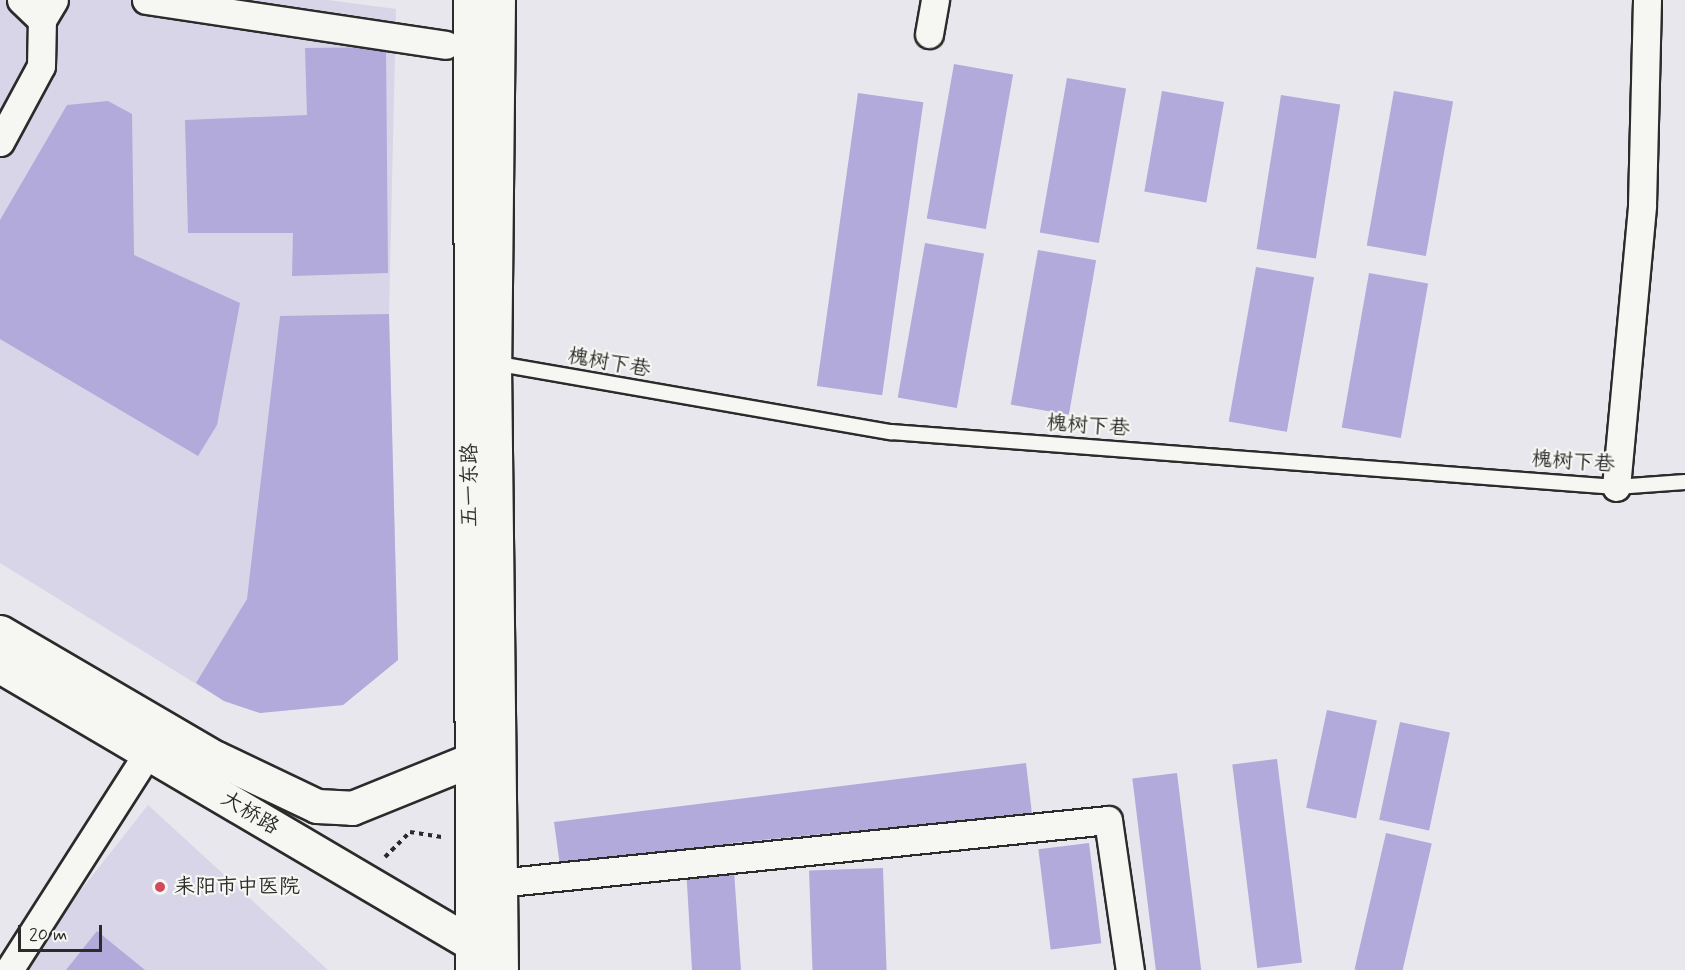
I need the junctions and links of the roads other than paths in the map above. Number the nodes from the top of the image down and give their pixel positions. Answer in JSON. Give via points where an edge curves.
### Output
{"nodes":[{"id":1,"x":21,"y":0,"type":"edge"},
{"id":2,"x":146,"y":0,"type":"edge"},
{"id":3,"x":470,"y":0,"type":"edge"},
{"id":4,"x":498,"y":0,"type":"edge"},
{"id":5,"x":935,"y":0,"type":"edge"},
{"id":6,"x":1647,"y":0,"type":"edge"},
{"id":7,"x":48,"y":10,"type":"edge"},
{"id":8,"x":929,"y":34,"type":"dead end"},
{"id":9,"x":446,"y":45,"type":"dead end"},
{"id":10,"x":0,"y":142,"type":"edge"},
{"id":11,"x":494,"y":363,"type":"junction"},
{"id":12,"x":1685,"y":482,"type":"edge"},
{"id":13,"x":1616,"y":487,"type":"junction"},
{"id":14,"x":0,"y":632,"type":"edge"},
{"id":15,"x":0,"y":666,"type":"edge"},
{"id":16,"x":156,"y":741,"type":"junction"},
{"id":17,"x":485,"y":762,"type":"junction"},
{"id":18,"x":498,"y":884,"type":"junction"},
{"id":19,"x":485,"y":961,"type":"edge"},
{"id":20,"x":9,"y":970,"type":"edge"},
{"id":21,"x":1130,"y":970,"type":"edge"}],
"edges":[{"from":1,"to":7,"type":"street"},
{"from":2,"to":9,"type":"street","via":[[416,45]]},
{"from":3,"to":17,"type":"main road","name":"五一东路"},
{"from":4,"to":11,"type":"main road","name":"五一东路"},
{"from":5,"to":8,"type":"street"},
{"from":6,"to":13,"type":"street","via":[[1642,205]]},
{"from":7,"to":10,"type":"street","via":[[41,66]]},
{"from":11,"to":13,"type":"lane","name":"槐树下巷","via":[[867,430]]},
{"from":11,"to":17,"type":"main road","name":"五一东路"},
{"from":12,"to":13,"type":"lane","name":"槐树下巷"},
{"from":14,"to":16,"type":"main road","name":"大桥路"},
{"from":15,"to":16,"type":"main road","name":"大桥路"},
{"from":16,"to":17,"type":"main road","name":"大桥路","via":[[336,810]]},
{"from":16,"to":19,"type":"main road","name":"大桥路"},
{"from":16,"to":20,"type":"street"},
{"from":17,"to":18,"type":"main road","name":"五一东路"},
{"from":17,"to":19,"type":"main road","name":"五一东路"},
{"from":18,"to":19,"type":"main road","name":"五一东路"},
{"from":18,"to":21,"type":"street","via":[[1108,820]]}]}
